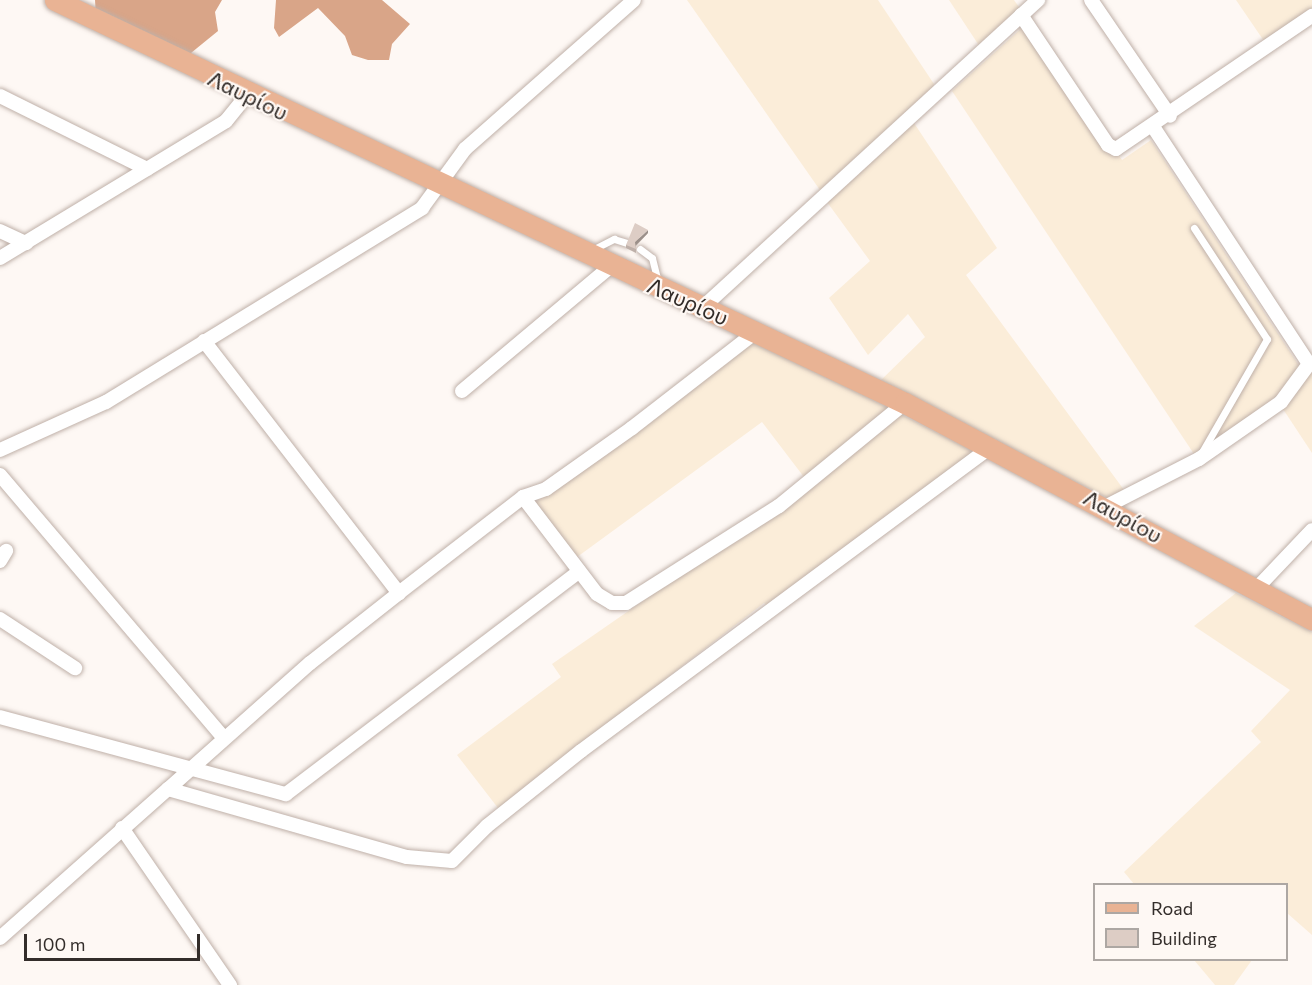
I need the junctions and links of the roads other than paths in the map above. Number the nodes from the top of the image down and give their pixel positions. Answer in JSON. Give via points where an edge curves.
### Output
{"nodes":[{"id":1,"x":55,"y":0,"type":"edge"},
{"id":2,"x":1038,"y":0,"type":"edge"},
{"id":3,"x":1091,"y":0,"type":"edge"},
{"id":4,"x":632,"y":1,"type":"edge"},
{"id":5,"x":80,"y":5,"type":"edge"},
{"id":6,"x":1021,"y":15,"type":"junction"},
{"id":7,"x":1312,"y":16,"type":"edge"},
{"id":8,"x":247,"y":94,"type":"junction"},
{"id":9,"x":0,"y":96,"type":"edge"},
{"id":10,"x":1170,"y":116,"type":"junction"},
{"id":11,"x":1154,"y":128,"type":"junction"},
{"id":12,"x":147,"y":169,"type":"junction"},
{"id":13,"x":441,"y":187,"type":"junction"},
{"id":14,"x":1194,"y":228,"type":"dead end"},
{"id":15,"x":0,"y":231,"type":"edge"},
{"id":16,"x":26,"y":243,"type":"junction"},
{"id":17,"x":627,"y":243,"type":"edge"},
{"id":18,"x":640,"y":249,"type":"dead end"},
{"id":19,"x":586,"y":254,"type":"junction"},
{"id":20,"x":0,"y":258,"type":"edge"},
{"id":21,"x":611,"y":266,"type":"junction"},
{"id":22,"x":660,"y":288,"type":"junction"},
{"id":23,"x":702,"y":308,"type":"junction"},
{"id":24,"x":757,"y":331,"type":"junction"},
{"id":25,"x":204,"y":341,"type":"junction"},
{"id":26,"x":462,"y":391,"type":"dead end"},
{"id":27,"x":905,"y":403,"type":"junction"},
{"id":28,"x":992,"y":446,"type":"junction"},
{"id":29,"x":0,"y":450,"type":"edge"},
{"id":30,"x":1199,"y":459,"type":"junction"},
{"id":31,"x":0,"y":474,"type":"edge"},
{"id":32,"x":523,"y":497,"type":"junction"},
{"id":33,"x":1105,"y":507,"type":"junction"},
{"id":34,"x":1312,"y":530,"type":"edge"},
{"id":35,"x":579,"y":572,"type":"junction"},
{"id":36,"x":1256,"y":589,"type":"junction"},
{"id":37,"x":399,"y":593,"type":"junction"},
{"id":38,"x":1312,"y":618,"type":"edge"},
{"id":39,"x":0,"y":619,"type":"edge"},
{"id":40,"x":75,"y":668,"type":"dead end"},
{"id":41,"x":0,"y":717,"type":"edge"},
{"id":42,"x":223,"y":737,"type":"junction"},
{"id":43,"x":191,"y":769,"type":"junction"},
{"id":44,"x":168,"y":789,"type":"junction"},
{"id":45,"x":122,"y":828,"type":"junction"},
{"id":46,"x":0,"y":938,"type":"edge"},
{"id":47,"x":230,"y":985,"type":"edge"}],
"edges":[{"from":1,"to":5,"type":"main road","name":"Λαυρίου"},
{"from":2,"to":6,"type":"street"},
{"from":3,"to":10,"type":"street"},
{"from":4,"to":13,"type":"street","via":[[465,149]]},
{"from":5,"to":8,"type":"main road","name":"Λαυρίου"},
{"from":6,"to":11,"type":"street","via":[[1108,145],[1123,147]]},
{"from":6,"to":23,"type":"street"},
{"from":7,"to":10,"type":"street"},
{"from":8,"to":12,"type":"street","via":[[226,121]]},
{"from":8,"to":13,"type":"main road","name":"Λαυρίου"},
{"from":9,"to":12,"type":"street"},
{"from":10,"to":11,"type":"street"},
{"from":11,"to":30,"type":"street","via":[[1309,364],[1281,402]]},
{"from":12,"to":16,"type":"street"},
{"from":13,"to":19,"type":"main road","name":"Λαυρίου"},
{"from":13,"to":25,"type":"street","via":[[394,228]]},
{"from":14,"to":30,"type":"lane","via":[[1267,339]]},
{"from":15,"to":16,"type":"street"},
{"from":16,"to":20,"type":"street"},
{"from":17,"to":19,"type":"lane","via":[[608,240]]},
{"from":18,"to":22,"type":"lane","via":[[656,265]]},
{"from":19,"to":21,"type":"main road","name":"Λαυρίου"},
{"from":21,"to":22,"type":"main road","name":"Λαυρίου"},
{"from":21,"to":26,"type":"street"},
{"from":22,"to":23,"type":"main road","name":"Λαυρίου"},
{"from":23,"to":24,"type":"main road","name":"Λαυρίου"},
{"from":24,"to":27,"type":"main road","name":"Λαυρίου"},
{"from":24,"to":32,"type":"street","via":[[632,428],[546,489]]},
{"from":25,"to":29,"type":"street","via":[[106,402]]},
{"from":25,"to":37,"type":"street"},
{"from":27,"to":28,"type":"main road","name":"Λαυρίου"},
{"from":27,"to":35,"type":"street","via":[[779,506],[626,603],[612,603],[597,594]]},
{"from":28,"to":33,"type":"main road","name":"Λαυρίου"},
{"from":28,"to":44,"type":"street","via":[[581,752],[487,826],[452,861],[407,856]]},
{"from":30,"to":33,"type":"street"},
{"from":31,"to":42,"type":"street"},
{"from":32,"to":35,"type":"street"},
{"from":32,"to":37,"type":"street"},
{"from":33,"to":36,"type":"main road","name":"Λαυρίου"},
{"from":34,"to":36,"type":"street"},
{"from":35,"to":43,"type":"street","via":[[286,794]]},
{"from":36,"to":38,"type":"main road","name":"Λαυρίου"},
{"from":37,"to":42,"type":"street"},
{"from":39,"to":40,"type":"street"},
{"from":41,"to":43,"type":"street"},
{"from":42,"to":43,"type":"street"},
{"from":43,"to":44,"type":"street"},
{"from":44,"to":45,"type":"street"},
{"from":45,"to":46,"type":"street"},
{"from":45,"to":47,"type":"street"}]}
